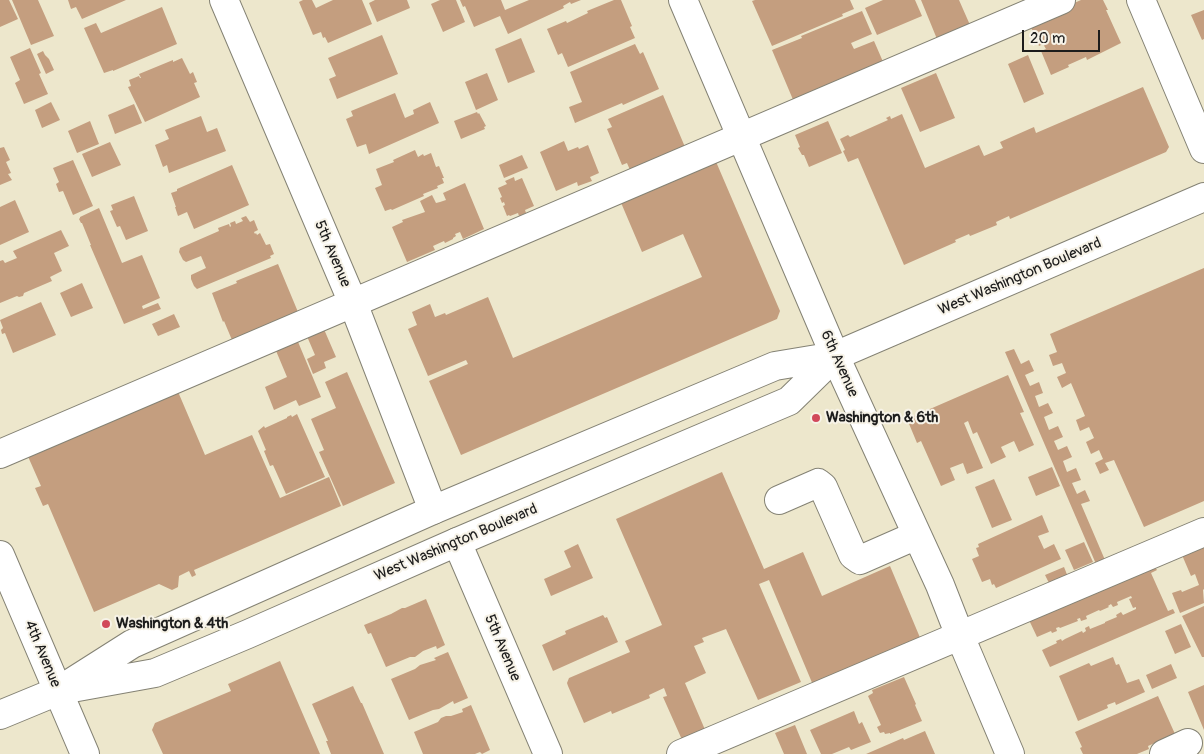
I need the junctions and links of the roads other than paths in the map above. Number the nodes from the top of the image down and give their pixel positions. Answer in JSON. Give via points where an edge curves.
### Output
{"nodes":[{"id":1,"x":224,"y":0,"type":"edge"},
{"id":2,"x":683,"y":0,"type":"edge"},
{"id":3,"x":1061,"y":0,"type":"edge"},
{"id":4,"x":1141,"y":0,"type":"edge"},
{"id":5,"x":742,"y":136,"type":"junction"},
{"id":6,"x":1204,"y":149,"type":"edge"},
{"id":7,"x":1204,"y":197,"type":"edge"},
{"id":8,"x":353,"y":303,"type":"junction"},
{"id":9,"x":835,"y":356,"type":"junction"},
{"id":10,"x":0,"y":454,"type":"edge"},
{"id":11,"x":779,"y":500,"type":"dead end"},
{"id":12,"x":433,"y":510,"type":"junction"},
{"id":13,"x":1204,"y":532,"type":"edge"},
{"id":14,"x":917,"y":535,"type":"junction"},
{"id":15,"x":457,"y":542,"type":"junction"},
{"id":16,"x":0,"y":554,"type":"edge"},
{"id":17,"x":960,"y":636,"type":"junction"},
{"id":18,"x":58,"y":691,"type":"junction"},
{"id":19,"x":0,"y":715,"type":"edge"},
{"id":20,"x":1005,"y":753,"type":"edge"},
{"id":21,"x":85,"y":754,"type":"edge"},
{"id":22,"x":548,"y":754,"type":"edge"},
{"id":23,"x":681,"y":754,"type":"edge"}],
"edges":[{"from":1,"to":8,"type":"main road","name":"5th Avenue"},
{"from":2,"to":5,"type":"main road","name":"6th Avenue"},
{"from":3,"to":5,"type":"main road"},
{"from":4,"to":6,"type":"main road"},
{"from":5,"to":8,"type":"main road"},
{"from":5,"to":9,"type":"main road","name":"6th Avenue"},
{"from":7,"to":9,"type":"main road","name":"West Washington Boulevard"},
{"from":8,"to":10,"type":"main road"},
{"from":8,"to":12,"type":"main road","name":"5th Avenue"},
{"from":9,"to":12,"type":"main road","name":"West Washington Boulevard","via":[[774,366]]},
{"from":9,"to":14,"type":"main road","name":"6th Avenue"},
{"from":9,"to":15,"type":"main road","name":"West Washington Boulevard","via":[[789,401]]},
{"from":11,"to":14,"type":"main road","via":[[818,483],[823,487],[853,555],[860,560]]},
{"from":12,"to":18,"type":"main road","name":"West Washington Boulevard","via":[[132,644]]},
{"from":13,"to":17,"type":"main road"},
{"from":14,"to":17,"type":"main road","name":"6th Avenue"},
{"from":15,"to":18,"type":"main road","name":"West Washington Boulevard","via":[[155,673]]},
{"from":15,"to":22,"type":"main road","name":"5th Avenue"},
{"from":16,"to":18,"type":"main road","name":"4th Avenue"},
{"from":17,"to":20,"type":"main road","name":"6th Avenue"},
{"from":17,"to":23,"type":"main road"},
{"from":18,"to":19,"type":"main road","name":"West Washington Boulevard"},
{"from":18,"to":21,"type":"main road","name":"4th Avenue"}]}
